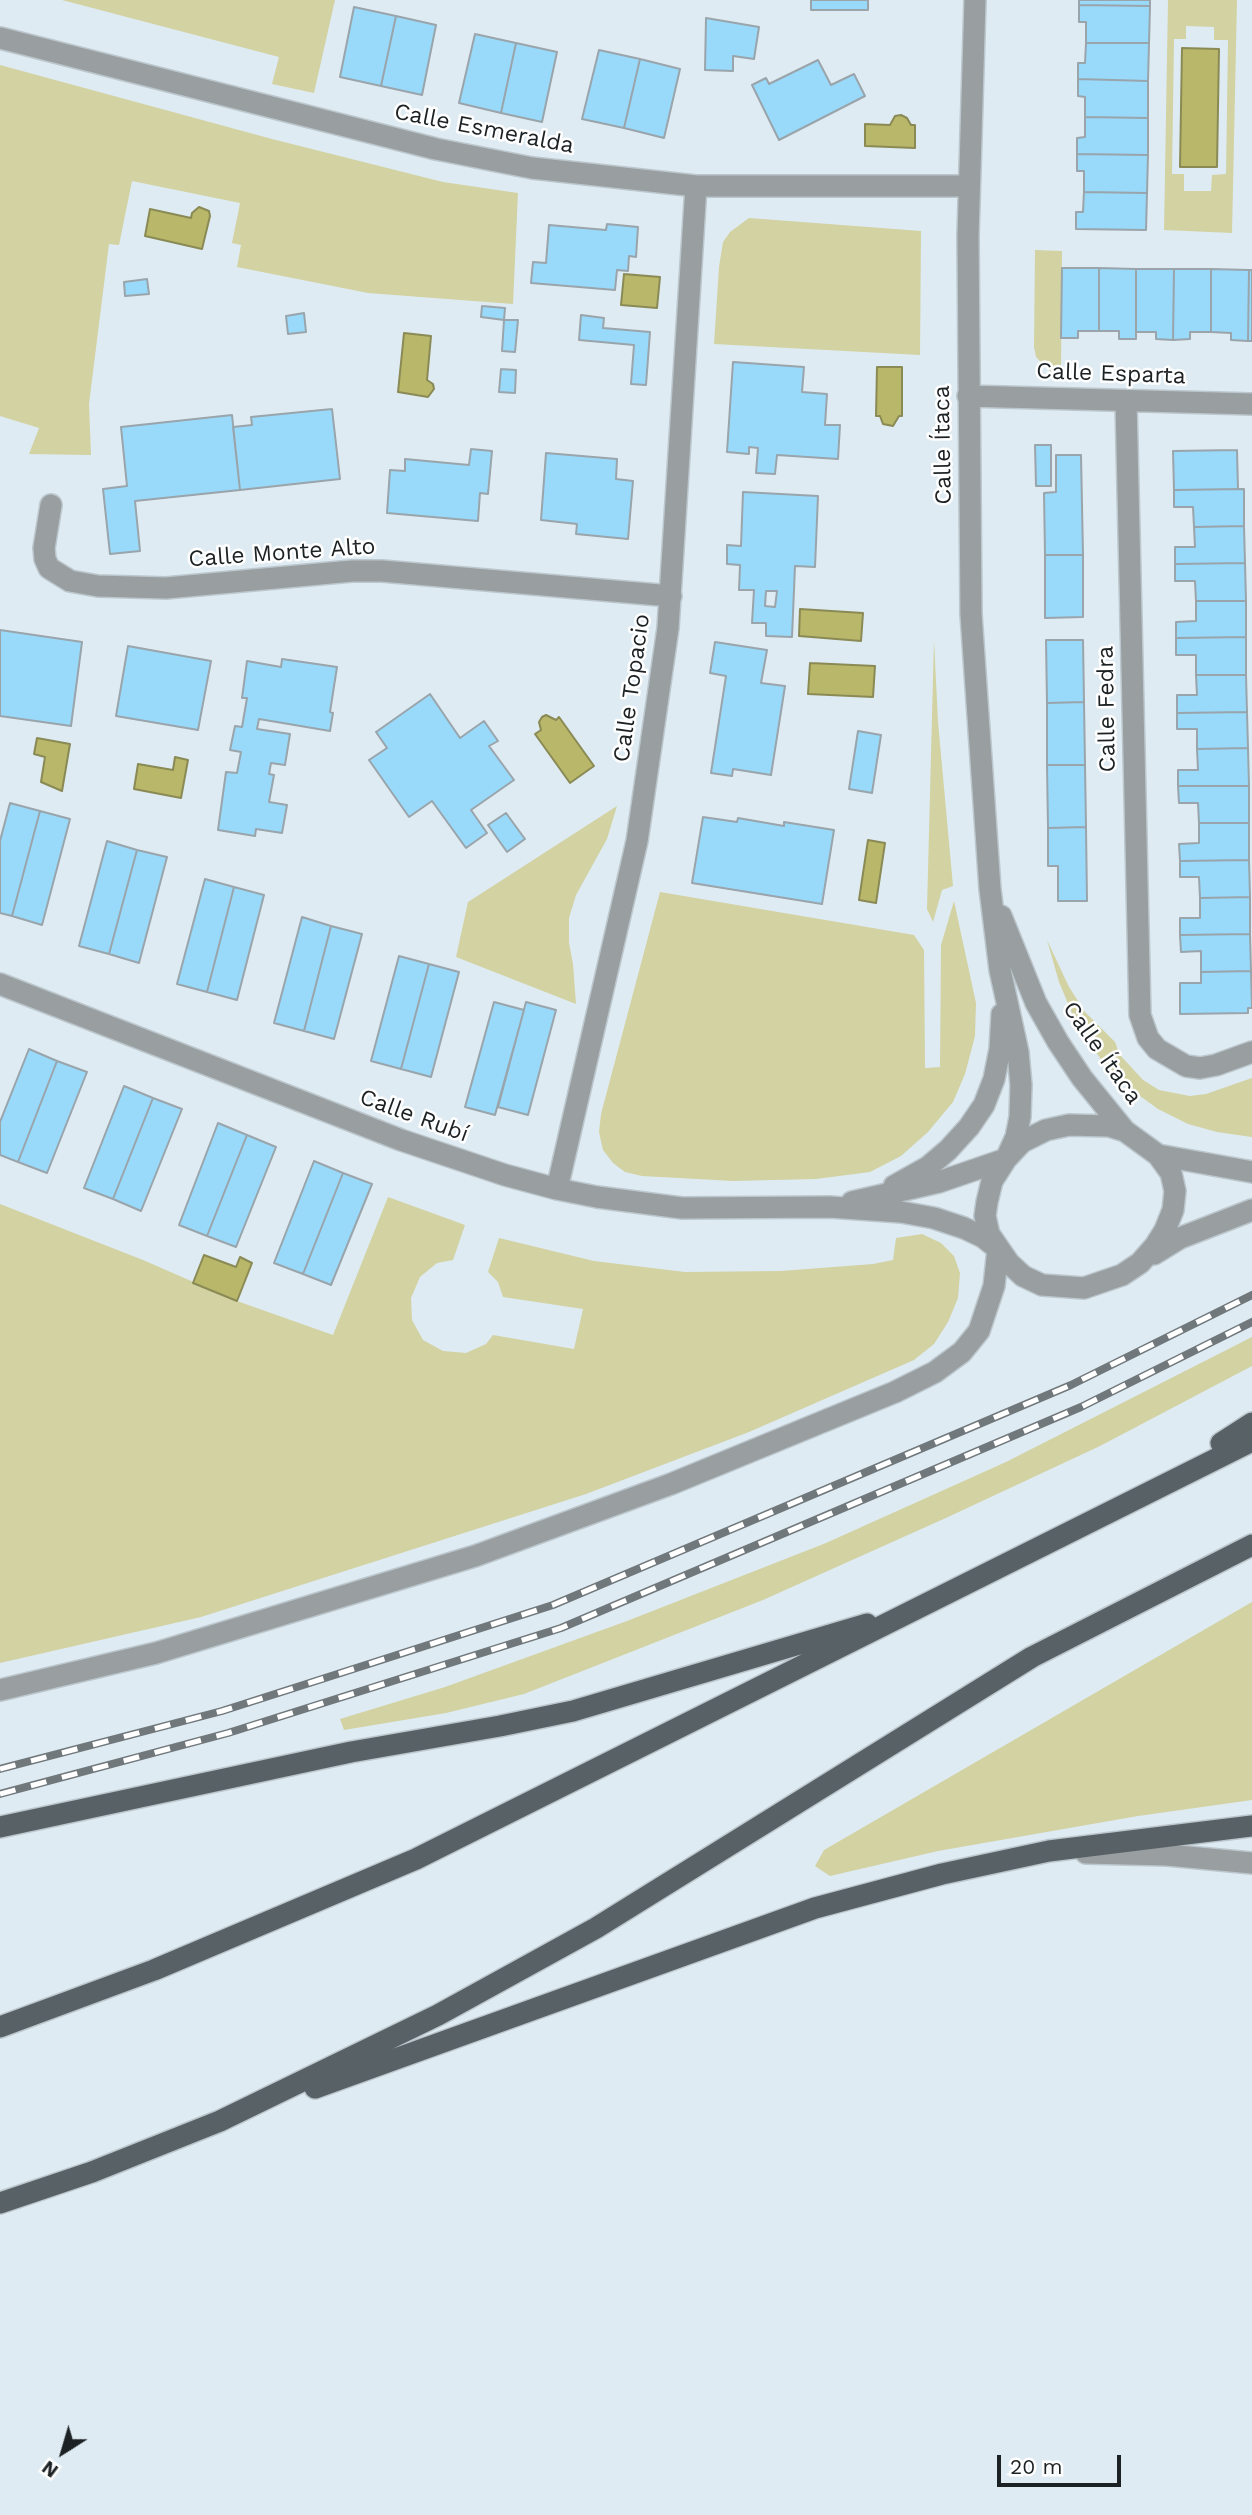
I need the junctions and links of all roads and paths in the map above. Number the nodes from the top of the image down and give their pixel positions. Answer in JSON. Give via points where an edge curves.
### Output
{"nodes":[{"id":1,"x":975,"y":0,"type":"edge"},
{"id":2,"x":0,"y":38,"type":"edge"},
{"id":3,"x":696,"y":186,"type":"junction"},
{"id":4,"x":969,"y":186,"type":"junction"},
{"id":5,"x":968,"y":396,"type":"junction"},
{"id":6,"x":1126,"y":401,"type":"junction"},
{"id":7,"x":1252,"y":404,"type":"edge"},
{"id":8,"x":51,"y":505,"type":"dead end"},
{"id":9,"x":671,"y":596,"type":"junction"},
{"id":10,"x":990,"y":888,"type":"junction"},
{"id":11,"x":0,"y":984,"type":"edge"},
{"id":12,"x":1004,"y":991,"type":"junction"},
{"id":13,"x":1252,"y":1052,"type":"edge"},
{"id":14,"x":1125,"y":1131,"type":"junction"},
{"id":15,"x":1158,"y":1155,"type":"junction"},
{"id":16,"x":1006,"y":1159,"type":"junction"},
{"id":17,"x":1252,"y":1172,"type":"edge"},
{"id":18,"x":557,"y":1189,"type":"junction"},
{"id":19,"x":873,"y":1197,"type":"junction"},
{"id":20,"x":830,"y":1207,"type":"junction"},
{"id":21,"x":1252,"y":1210,"type":"edge"},
{"id":22,"x":998,"y":1249,"type":"junction"},
{"id":23,"x":1140,"y":1263,"type":"junction"},
{"id":24,"x":1252,"y":1423,"type":"edge"},
{"id":25,"x":1252,"y":1441,"type":"edge"},
{"id":26,"x":1144,"y":1494,"type":"junction"},
{"id":27,"x":1252,"y":1545,"type":"edge"},
{"id":28,"x":923,"y":1607,"type":"junction"},
{"id":29,"x":0,"y":1689,"type":"edge"},
{"id":30,"x":1252,"y":1826,"type":"edge"},
{"id":31,"x":0,"y":1827,"type":"edge"},
{"id":32,"x":1049,"y":1851,"type":"junction"},
{"id":33,"x":1252,"y":1863,"type":"edge"},
{"id":34,"x":0,"y":2027,"type":"edge"},
{"id":35,"x":220,"y":2121,"type":"junction"},
{"id":36,"x":0,"y":2203,"type":"edge"}],
"edges":[{"from":1,"to":4,"type":"street","name":"Calle Ítaca"},
{"from":2,"to":3,"type":"street","name":"Calle Esmeralda","via":[[459,154],[585,176]]},
{"from":3,"to":4,"type":"street","name":"Calle Esmeralda"},
{"from":3,"to":9,"type":"street","name":"Calle Topacio"},
{"from":4,"to":5,"type":"street","name":"Calle Ítaca"},
{"from":5,"to":6,"type":"street","name":"Calle Esparta"},
{"from":5,"to":10,"type":"street","name":"Calle Ítaca","via":[[971,614]]},
{"from":6,"to":7,"type":"street","name":"Calle Esparta"},
{"from":6,"to":13,"type":"street","name":"Calle Fedra","via":[[1140,1015],[1157,1049],[1186,1066],[1216,1065]]},
{"from":8,"to":9,"type":"street","name":"Calle Monte Alto","via":[[44,548],[49,568],[69,581],[98,586],[166,588],[382,571]]},
{"from":9,"to":18,"type":"street","name":"Calle Topacio","via":[[637,841]]},
{"from":10,"to":12,"type":"street","name":"Calle Ítaca"},
{"from":10,"to":14,"type":"street","name":"Calle Ítaca","via":[[1036,1003],[1082,1078]]},
{"from":11,"to":18,"type":"street","name":"Calle Rubí","via":[[401,1140]]},
{"from":12,"to":16,"type":"street","name":"Calle Ítaca","via":[[1021,1084],[1020,1117]]},
{"from":12,"to":19,"type":"street","via":[[1000,1049],[984,1105],[969,1127],[928,1167]]},
{"from":14,"to":15,"type":"street"},
{"from":14,"to":16,"type":"street","via":[[1069,1125],[1046,1130],[1023,1142]]},
{"from":15,"to":17,"type":"street"},
{"from":15,"to":23,"type":"street","via":[[1171,1173],[1173,1210],[1165,1230]]},
{"from":16,"to":19,"type":"street","name":"Calle Rubí","via":[[939,1182]]},
{"from":16,"to":22,"type":"street","via":[[992,1181],[985,1216]]},
{"from":18,"to":20,"type":"street","name":"Calle Rubí","via":[[681,1208]]},
{"from":19,"to":20,"type":"street","name":"Calle Rubí"},
{"from":20,"to":22,"type":"street","name":"Calle Rubí","via":[[934,1218],[983,1237]]},
{"from":21,"to":23,"type":"street","via":[[1180,1238]]},
{"from":22,"to":23,"type":"street","via":[[1023,1276],[1068,1289],[1102,1284]]},
{"from":22,"to":29,"type":"street","via":[[994,1286],[979,1331],[962,1352],[935,1372],[895,1392],[671,1484],[475,1556],[156,1653]]},
{"from":24,"to":26,"type":"main road"},
{"from":25,"to":26,"type":"main road"},
{"from":26,"to":28,"type":"main road"},
{"from":27,"to":35,"type":"main road","via":[[1032,1657],[596,1928],[438,2015]]},
{"from":28,"to":31,"type":"main road","via":[[573,1711],[351,1752]]},
{"from":28,"to":34,"type":"main road","via":[[416,1859],[154,1970]]},
{"from":30,"to":32,"type":"main road"},
{"from":32,"to":33,"type":"street"},
{"from":32,"to":35,"type":"main road","via":[[816,1908]]},
{"from":35,"to":36,"type":"main road"}]}
